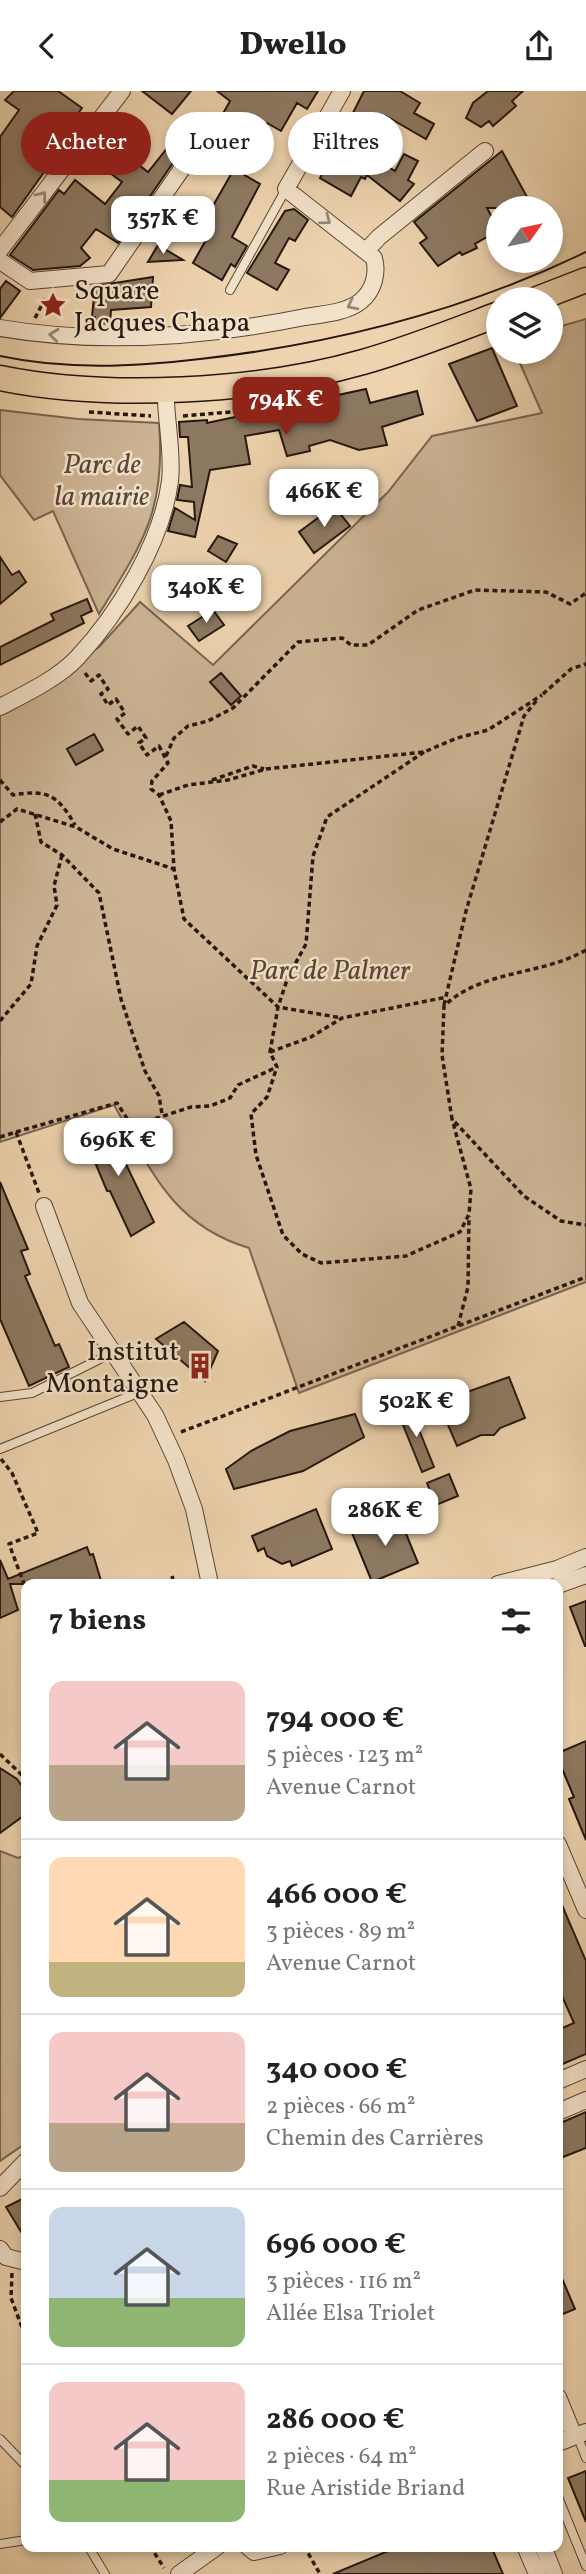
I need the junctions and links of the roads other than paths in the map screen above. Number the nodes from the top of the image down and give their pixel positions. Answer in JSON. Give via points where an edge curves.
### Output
{"nodes":[{"id":1,"x":122,"y":91,"type":"edge"},
{"id":2,"x":342,"y":91,"type":"edge"},
{"id":3,"x":485,"y":151,"type":"dead end"},
{"id":4,"x":178,"y":175,"type":"edge"},
{"id":5,"x":286,"y":189,"type":"junction"},
{"id":6,"x":0,"y":250,"type":"edge"},
{"id":7,"x":367,"y":250,"type":"junction"},
{"id":8,"x":0,"y":261,"type":"edge"},
{"id":9,"x":586,"y":280,"type":"edge"},
{"id":10,"x":563,"y":289,"type":"edge"},
{"id":11,"x":230,"y":290,"type":"dead end"},
{"id":12,"x":586,"y":292,"type":"edge"},
{"id":13,"x":563,"y":301,"type":"edge"},
{"id":14,"x":486,"y":319,"type":"edge"},
{"id":15,"x":0,"y":328,"type":"edge"},
{"id":16,"x":486,"y":331,"type":"edge"},
{"id":17,"x":0,"y":378,"type":"edge"},
{"id":18,"x":0,"y":390,"type":"edge"},
{"id":19,"x":166,"y":401,"type":"junction"},
{"id":20,"x":0,"y":706,"type":"edge"},
{"id":21,"x":44,"y":1206,"type":"road end"},
{"id":22,"x":114,"y":1352,"type":"junction"},
{"id":23,"x":139,"y":1392,"type":"junction"},
{"id":24,"x":0,"y":1397,"type":"edge"},
{"id":25,"x":0,"y":1449,"type":"edge"},
{"id":26,"x":586,"y":1557,"type":"edge"},
{"id":27,"x":586,"y":1574,"type":"edge"},
{"id":28,"x":210,"y":1579,"type":"edge"},
{"id":29,"x":518,"y":1579,"type":"edge"},
{"id":30,"x":563,"y":1583,"type":"edge"},
{"id":31,"x":563,"y":1856,"type":"edge"},
{"id":32,"x":586,"y":1910,"type":"edge"},
{"id":33,"x":586,"y":2069,"type":"edge"},
{"id":34,"x":563,"y":2079,"type":"edge"},
{"id":35,"x":586,"y":2100,"type":"edge"},
{"id":36,"x":563,"y":2110,"type":"edge"},
{"id":37,"x":21,"y":2166,"type":"edge"},
{"id":38,"x":0,"y":2188,"type":"edge"},
{"id":39,"x":563,"y":2406,"type":"edge"},
{"id":40,"x":579,"y":2434,"type":"edge"},
{"id":41,"x":0,"y":2439,"type":"edge"},
{"id":42,"x":586,"y":2458,"type":"edge"},
{"id":43,"x":21,"y":2461,"type":"edge"},
{"id":44,"x":563,"y":2509,"type":"edge"},
{"id":45,"x":21,"y":2541,"type":"edge"},
{"id":46,"x":0,"y":2544,"type":"edge"},
{"id":47,"x":92,"y":2552,"type":"edge"},
{"id":48,"x":208,"y":2552,"type":"edge"},
{"id":49,"x":528,"y":2552,"type":"edge"},
{"id":50,"x":545,"y":2552,"type":"edge"},
{"id":51,"x":586,"y":2566,"type":"edge"},
{"id":52,"x":173,"y":2572,"type":"edge"},
{"id":53,"x":105,"y":2574,"type":"edge"},
{"id":54,"x":537,"y":2574,"type":"edge"},
{"id":55,"x":554,"y":2574,"type":"edge"}],
"edges":[{"from":6,"to":1,"type":"street","one_way":true},
{"from":2,"to":5,"type":"street"},
{"from":3,"to":7,"type":"street"},
{"from":4,"to":8,"type":"street","via":[[109,274],[22,279]]},
{"from":5,"to":7,"type":"street","one_way":true},
{"from":5,"to":11,"type":"lane"},
{"from":7,"to":15,"type":"street","one_way":true,"via":[[376,267],[374,282],[359,303],[342,310],[192,334],[70,337]]},
{"from":9,"to":10,"type":"main road"},
{"from":12,"to":13,"type":"main road"},
{"from":14,"to":17,"type":"main road","via":[[363,362],[238,384],[97,390]]},
{"from":16,"to":19,"type":"main road","via":[[362,374],[312,386]]},
{"from":18,"to":19,"type":"main road","via":[[98,402]]},
{"from":19,"to":20,"type":"street","via":[[170,477],[166,508],[153,545],[130,586],[76,660]]},
{"from":21,"to":22,"type":"street","via":[[80,1304]]},
{"from":22,"to":23,"type":"street"},
{"from":22,"to":24,"type":"lane","via":[[32,1393]]},
{"from":23,"to":25,"type":"lane"},
{"from":23,"to":28,"type":"street","via":[[166,1438],[194,1509]]},
{"from":26,"to":29,"type":"street"},
{"from":27,"to":30,"type":"street"},
{"from":31,"to":32,"type":"street"},
{"from":33,"to":34,"type":"street"},
{"from":35,"to":36,"type":"street"},
{"from":37,"to":38,"type":"street"},
{"from":39,"to":40,"type":"street"},
{"from":40,"to":42,"type":"lane"},
{"from":41,"to":43,"type":"lane"},
{"from":44,"to":51,"type":"lane"},
{"from":45,"to":46,"type":"lane"},
{"from":47,"to":53,"type":"lane"},
{"from":48,"to":52,"type":"street"},
{"from":49,"to":54,"type":"street"},
{"from":50,"to":55,"type":"street"}]}
